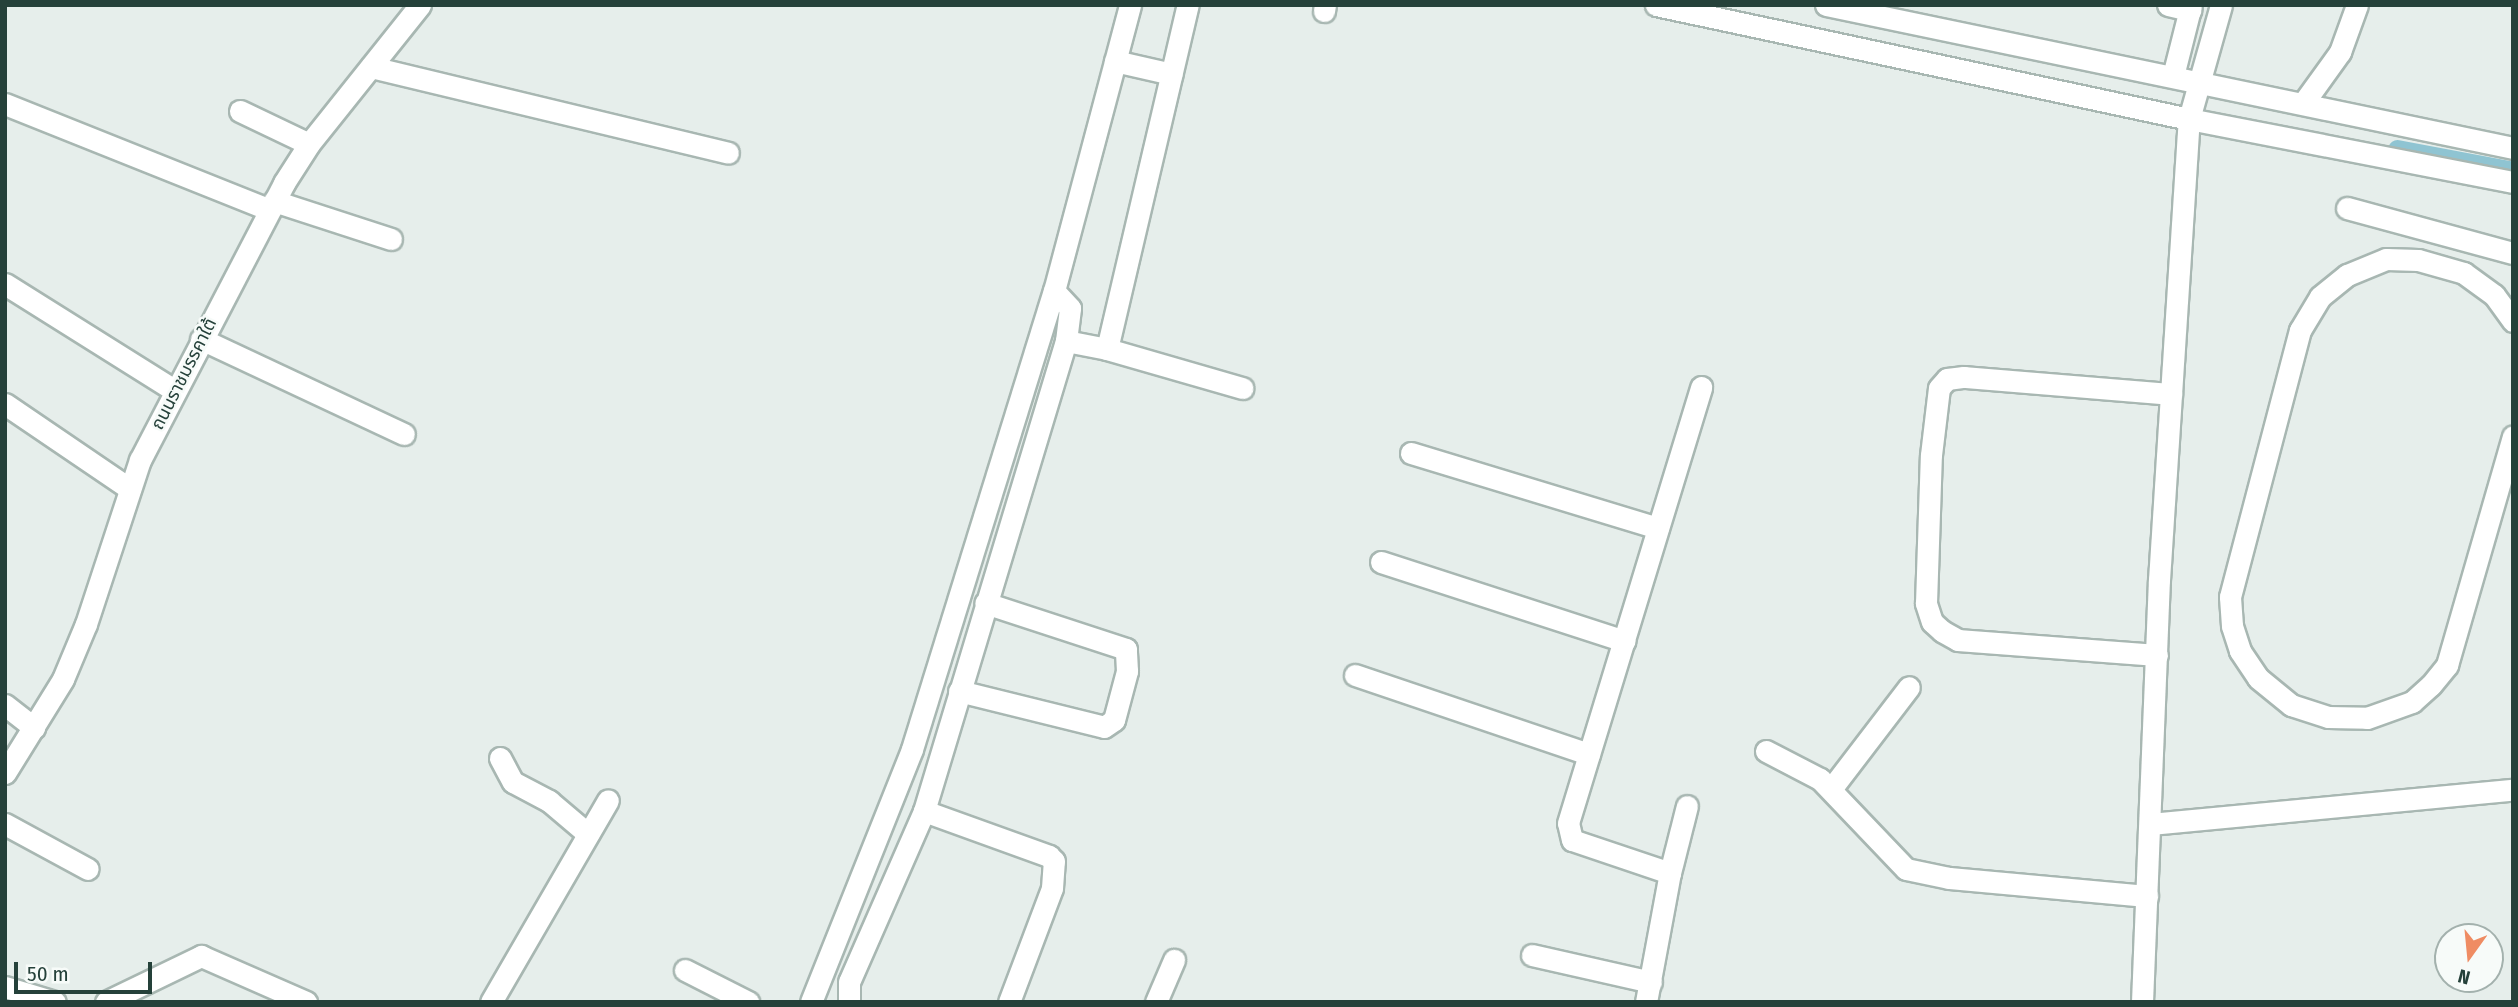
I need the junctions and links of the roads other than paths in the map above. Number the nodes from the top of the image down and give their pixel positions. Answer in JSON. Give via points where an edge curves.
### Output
{"nodes":[{"id":1,"x":420,"y":5,"type":"edge"},
{"id":2,"x":1130,"y":5,"type":"edge"},
{"id":3,"x":1188,"y":5,"type":"edge"},
{"id":4,"x":1656,"y":5,"type":"edge"},
{"id":5,"x":1826,"y":5,"type":"edge"},
{"id":6,"x":2168,"y":5,"type":"edge"},
{"id":7,"x":2221,"y":5,"type":"edge"},
{"id":8,"x":2357,"y":5,"type":"edge"},
{"id":9,"x":2190,"y":8,"type":"edge"},
{"id":10,"x":1115,"y":61,"type":"junction"},
{"id":11,"x":371,"y":66,"type":"junction"},
{"id":12,"x":1172,"y":74,"type":"junction"},
{"id":13,"x":2173,"y":76,"type":"junction"},
{"id":14,"x":2193,"y":102,"type":"junction"},
{"id":15,"x":2304,"y":102,"type":"junction"},
{"id":16,"x":5,"y":104,"type":"edge"},
{"id":17,"x":240,"y":111,"type":"dead end"},
{"id":18,"x":309,"y":144,"type":"junction"},
{"id":19,"x":2513,"y":148,"type":"edge"},
{"id":20,"x":727,"y":153,"type":"dead end"},
{"id":21,"x":2513,"y":182,"type":"edge"},
{"id":22,"x":272,"y":206,"type":"junction"},
{"id":23,"x":2347,"y":208,"type":"dead end"},
{"id":24,"x":391,"y":239,"type":"dead end"},
{"id":25,"x":2513,"y":253,"type":"edge"},
{"id":26,"x":5,"y":284,"type":"edge"},
{"id":27,"x":1054,"y":291,"type":"junction"},
{"id":28,"x":2513,"y":321,"type":"edge"},
{"id":29,"x":201,"y":339,"type":"junction"},
{"id":30,"x":1066,"y":341,"type":"junction"},
{"id":31,"x":1107,"y":349,"type":"junction"},
{"id":32,"x":1701,"y":387,"type":"dead end"},
{"id":33,"x":1242,"y":388,"type":"dead end"},
{"id":34,"x":174,"y":390,"type":"junction"},
{"id":35,"x":2171,"y":394,"type":"junction"},
{"id":36,"x":5,"y":404,"type":"edge"},
{"id":37,"x":404,"y":435,"type":"dead end"},
{"id":38,"x":2513,"y":436,"type":"edge"},
{"id":39,"x":1411,"y":453,"type":"dead end"},
{"id":40,"x":130,"y":489,"type":"junction"},
{"id":41,"x":1658,"y":528,"type":"junction"},
{"id":42,"x":1381,"y":562,"type":"dead end"},
{"id":43,"x":985,"y":603,"type":"junction"},
{"id":44,"x":1624,"y":641,"type":"junction"},
{"id":45,"x":2157,"y":655,"type":"junction"},
{"id":46,"x":1355,"y":675,"type":"dead end"},
{"id":47,"x":1909,"y":687,"type":"dead end"},
{"id":48,"x":959,"y":691,"type":"junction"},
{"id":49,"x":5,"y":705,"type":"edge"},
{"id":50,"x":34,"y":728,"type":"junction"},
{"id":51,"x":1766,"y":751,"type":"dead end"},
{"id":52,"x":1589,"y":754,"type":"junction"},
{"id":53,"x":500,"y":758,"type":"dead end"},
{"id":54,"x":5,"y":773,"type":"edge"},
{"id":55,"x":1831,"y":789,"type":"junction"},
{"id":56,"x":2513,"y":790,"type":"edge"},
{"id":57,"x":608,"y":800,"type":"dead end"},
{"id":58,"x":1687,"y":806,"type":"dead end"},
{"id":59,"x":924,"y":811,"type":"junction"},
{"id":60,"x":5,"y":824,"type":"edge"},
{"id":61,"x":2150,"y":824,"type":"junction"},
{"id":62,"x":588,"y":834,"type":"junction"},
{"id":63,"x":88,"y":869,"type":"dead end"},
{"id":64,"x":1670,"y":873,"type":"junction"},
{"id":65,"x":2147,"y":896,"type":"junction"},
{"id":66,"x":1532,"y":955,"type":"dead end"},
{"id":67,"x":1174,"y":960,"type":"dead end"},
{"id":68,"x":685,"y":970,"type":"dead end"},
{"id":69,"x":5,"y":987,"type":"edge"},
{"id":70,"x":1649,"y":992,"type":"edge"},
{"id":71,"x":301,"y":1000,"type":"edge"},
{"id":72,"x":55,"y":1002,"type":"edge"},
{"id":73,"x":107,"y":1002,"type":"edge"},
{"id":74,"x":491,"y":1002,"type":"edge"},
{"id":75,"x":748,"y":1002,"type":"edge"},
{"id":76,"x":811,"y":1002,"type":"edge"},
{"id":77,"x":849,"y":1002,"type":"edge"},
{"id":78,"x":1009,"y":1002,"type":"edge"},
{"id":79,"x":1156,"y":1002,"type":"edge"},
{"id":80,"x":2141,"y":1002,"type":"edge"}],
"edges":[{"from":1,"to":11,"type":"street","name":"ถนนราชมรรคาใต้"},
{"from":2,"to":10,"type":"street"},
{"from":3,"to":12,"type":"street"},
{"from":4,"to":14,"type":"street"},
{"from":5,"to":13,"type":"street"},
{"from":6,"to":9,"type":"street"},
{"from":7,"to":14,"type":"street"},
{"from":8,"to":15,"type":"street","via":[[2340,52]]},
{"from":9,"to":13,"type":"street"},
{"from":10,"to":12,"type":"street"},
{"from":10,"to":27,"type":"street"},
{"from":11,"to":18,"type":"street","name":"ถนนราชมรรคาใต้"},
{"from":11,"to":20,"type":"street"},
{"from":12,"to":31,"type":"street"},
{"from":13,"to":14,"type":"street"},
{"from":14,"to":15,"type":"street"},
{"from":14,"to":21,"type":"street"},
{"from":14,"to":35,"type":"street"},
{"from":15,"to":19,"type":"street"},
{"from":16,"to":22,"type":"street"},
{"from":17,"to":18,"type":"street"},
{"from":18,"to":22,"type":"street","name":"ถนนราชมรรคาใต้"},
{"from":22,"to":24,"type":"street"},
{"from":22,"to":29,"type":"street","name":"ถนนราชมรรคาใต้"},
{"from":23,"to":25,"type":"street"},
{"from":26,"to":34,"type":"street"},
{"from":27,"to":30,"type":"street","via":[[1070,308]]},
{"from":27,"to":76,"type":"street","via":[[912,749]]},
{"from":28,"to":38,"type":"street","via":[[2494,295],[2464,273],[2418,260],[2386,259],[2347,275],[2320,298],[2300,330],[2230,597],[2240,651],[2258,678],[2291,705],[2328,717],[2367,718],[2412,702],[2431,685],[2447,665]]},
{"from":29,"to":34,"type":"street","name":"ถนนราชมรรคาใต้"},
{"from":29,"to":37,"type":"street"},
{"from":30,"to":31,"type":"street"},
{"from":30,"to":43,"type":"street"},
{"from":31,"to":33,"type":"street"},
{"from":32,"to":41,"type":"street"},
{"from":34,"to":40,"type":"street","name":"ถนนราชมรรคาใต้"},
{"from":35,"to":45,"type":"street"},
{"from":35,"to":45,"type":"street","via":[[1964,377],[1947,380],[1939,388],[1931,455],[1926,603],[1932,622],[1942,631],[1958,640]]},
{"from":36,"to":40,"type":"street"},
{"from":39,"to":41,"type":"street"},
{"from":40,"to":50,"type":"street","name":"ถนนราชมรรคาใต้","via":[[86,624],[63,679]]},
{"from":41,"to":44,"type":"street"},
{"from":42,"to":44,"type":"street"},
{"from":43,"to":48,"type":"street"},
{"from":43,"to":48,"type":"street","via":[[1126,649],[1127,671],[1114,720],[1104,727]]},
{"from":44,"to":52,"type":"street"},
{"from":45,"to":61,"type":"street"},
{"from":46,"to":52,"type":"street"},
{"from":47,"to":55,"type":"street"},
{"from":48,"to":59,"type":"street"},
{"from":49,"to":50,"type":"street"},
{"from":50,"to":54,"type":"street","name":"ถนนราชมรรคาใต้"},
{"from":51,"to":55,"type":"street"},
{"from":52,"to":64,"type":"street","via":[[1568,823],[1572,840]]},
{"from":53,"to":62,"type":"street","via":[[513,782],[548,802]]},
{"from":55,"to":65,"type":"street","via":[[1906,869],[1949,878]]},
{"from":56,"to":61,"type":"street"},
{"from":57,"to":62,"type":"street"},
{"from":58,"to":64,"type":"street"},
{"from":59,"to":77,"type":"street","via":[[849,982]]},
{"from":59,"to":78,"type":"street","via":[[1049,856],[1054,862],[1052,888]]},
{"from":60,"to":63,"type":"street"},
{"from":61,"to":65,"type":"street"},
{"from":62,"to":74,"type":"street"},
{"from":64,"to":70,"type":"street"},
{"from":65,"to":80,"type":"street"},
{"from":66,"to":70,"type":"street"},
{"from":67,"to":79,"type":"street"},
{"from":68,"to":75,"type":"street"},
{"from":69,"to":72,"type":"street"},
{"from":71,"to":73,"type":"street","via":[[201,956]]}]}
